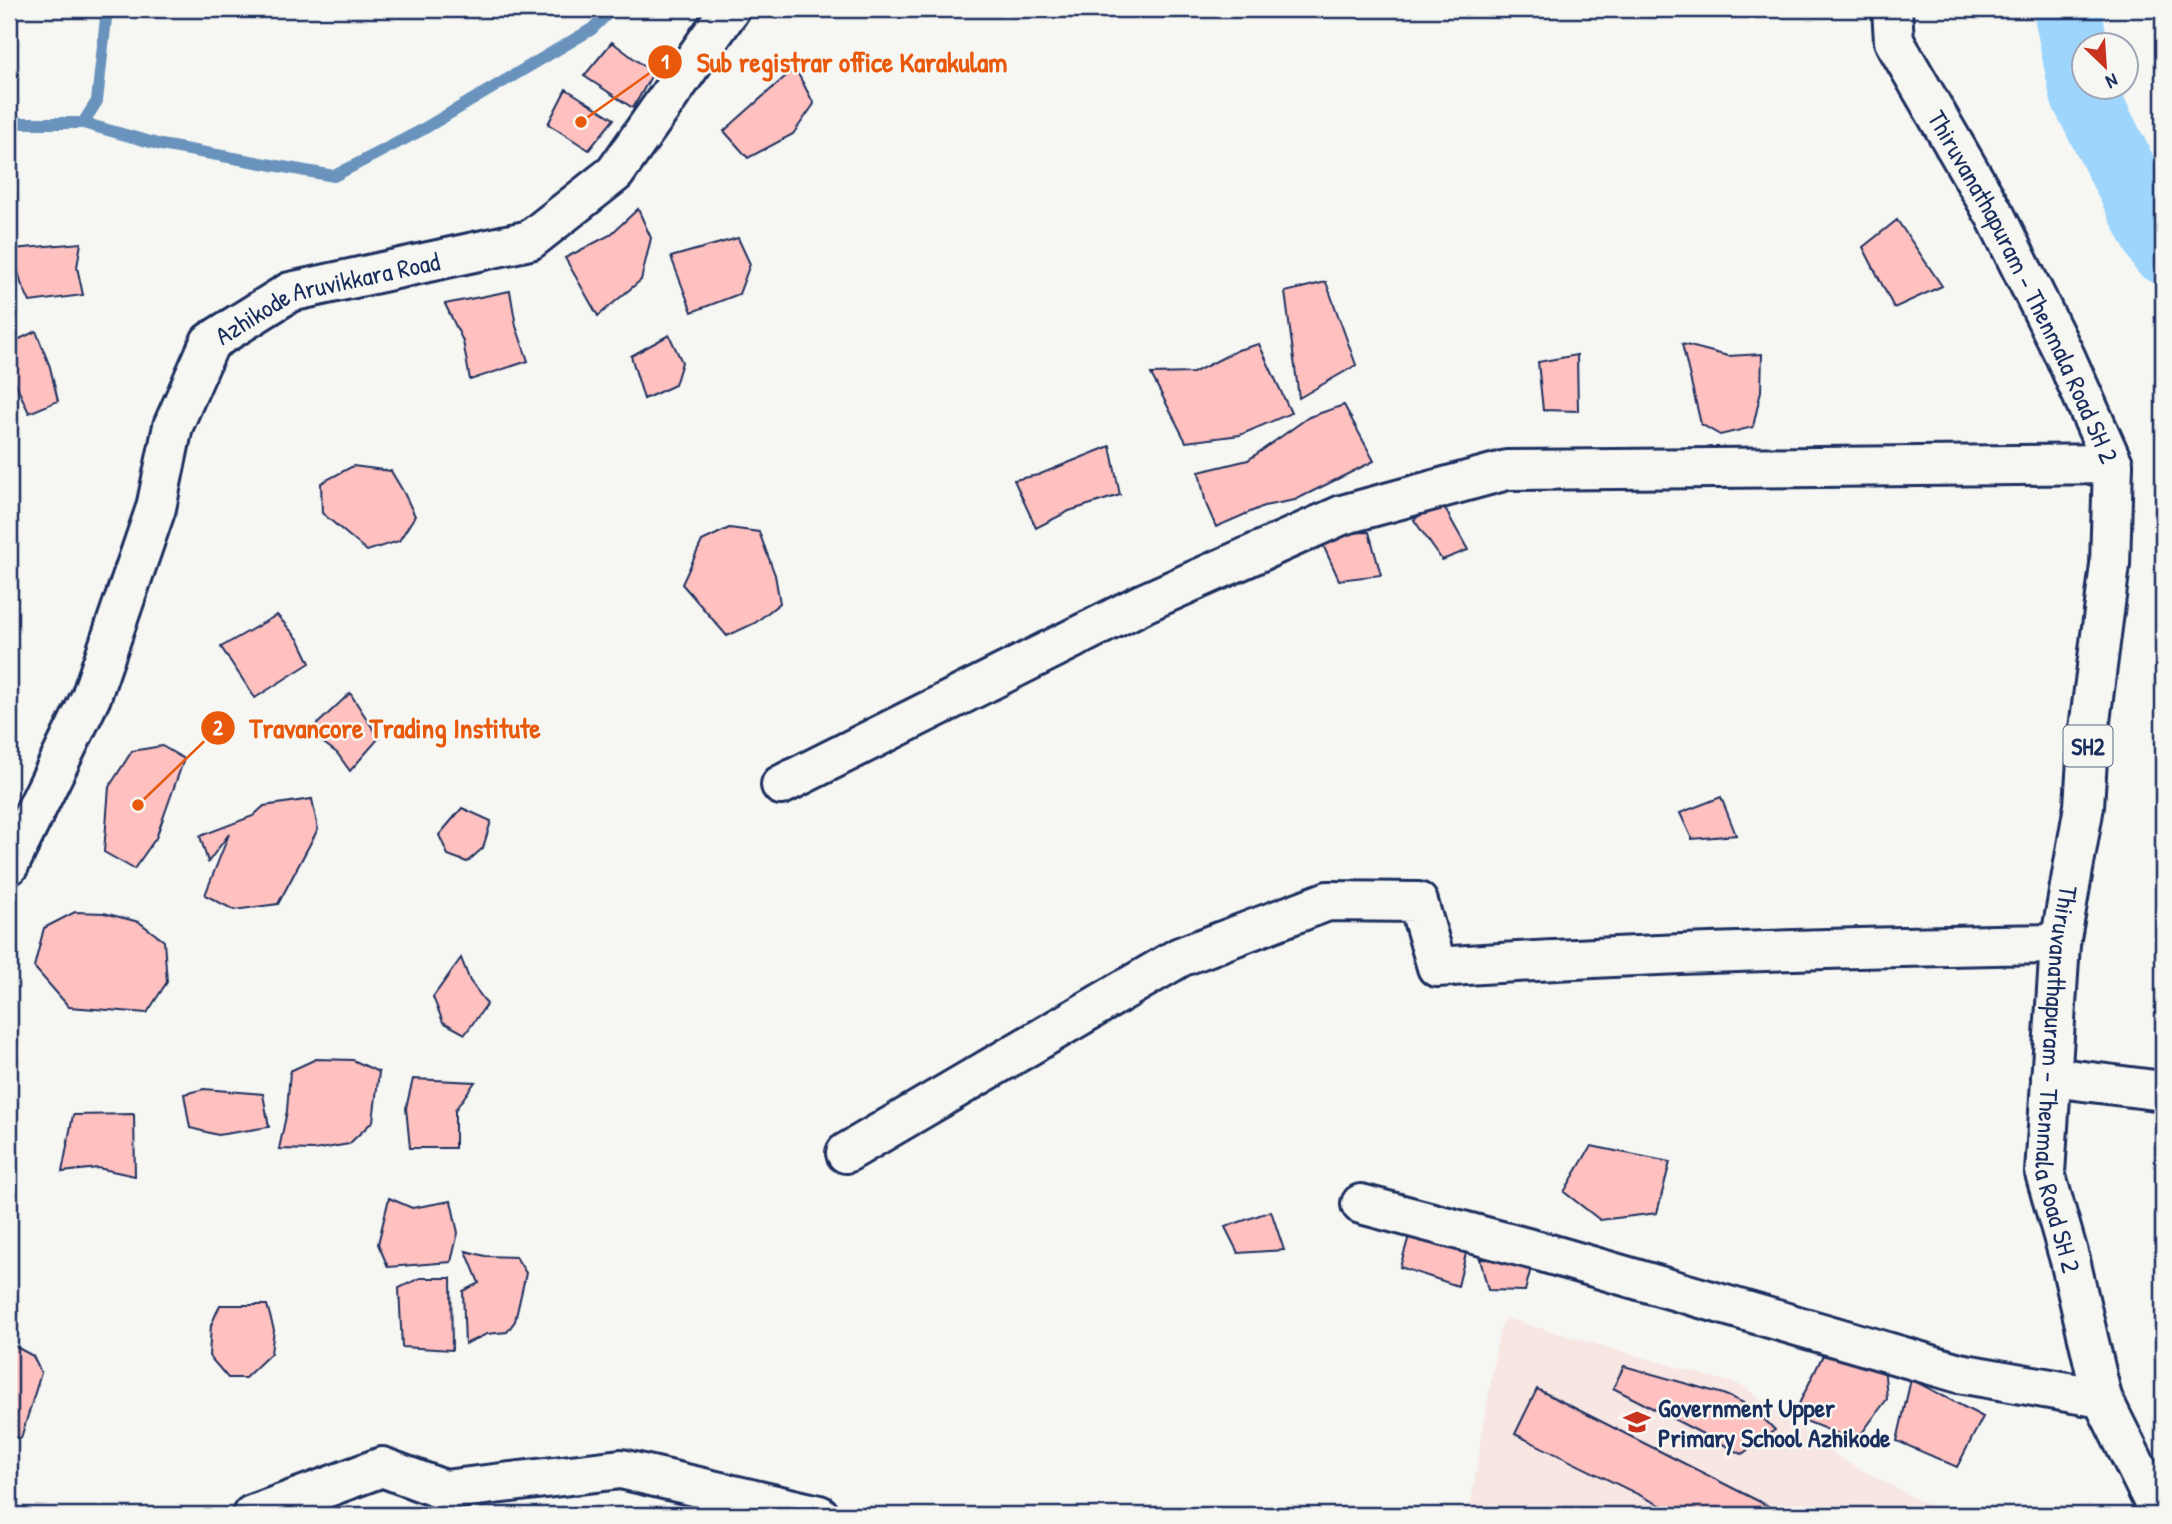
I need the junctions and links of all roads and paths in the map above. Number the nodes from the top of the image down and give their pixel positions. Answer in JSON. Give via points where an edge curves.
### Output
{"nodes":[{"id":1,"x":730,"y":9,"type":"edge"},
{"id":2,"x":1892,"y":9,"type":"edge"},
{"id":3,"x":2113,"y":464,"type":"junction"},
{"id":4,"x":781,"y":785,"type":"dead end"},
{"id":5,"x":9,"y":865,"type":"edge"},
{"id":6,"x":2060,"y":944,"type":"junction"},
{"id":7,"x":2051,"y":1077,"type":"junction"},
{"id":8,"x":2163,"y":1091,"type":"edge"},
{"id":9,"x":846,"y":1153,"type":"dead end"},
{"id":10,"x":1361,"y":1204,"type":"dead end"},
{"id":11,"x":2102,"y":1398,"type":"junction"},
{"id":12,"x":252,"y":1515,"type":"edge"},
{"id":13,"x":819,"y":1515,"type":"edge"},
{"id":14,"x":2160,"y":1515,"type":"edge"}],
"edges":[{"from":1,"to":5,"type":"street","name":"Azhikode Aruvikkara Road","via":[[615,173],[530,240],[290,292],[210,342],[173,426],[156,508],[91,697]]},
{"from":2,"to":3,"type":"street","name":"Thiruvanathapuram - Thenmala Road SH 2","number":"SH2","via":[[1894,41],[1996,217]]},
{"from":3,"to":4,"type":"street","via":[[1507,470],[1342,515],[1144,603]]},
{"from":3,"to":6,"type":"street","name":"Thiruvanathapuram - Thenmala Road SH 2","number":"SH2","via":[[2110,565],[2084,806]]},
{"from":6,"to":7,"type":"street","name":"Thiruvanathapuram - Thenmala Road SH 2","number":"SH2"},
{"from":6,"to":9,"type":"street","via":[[1775,949],[1437,967],[1418,902],[1328,901],[1180,957]]},
{"from":7,"to":8,"type":"street"},
{"from":7,"to":11,"type":"street","name":"Thiruvanathapuram - Thenmala Road SH 2","number":"SH2","via":[[2045,1173]]},
{"from":10,"to":11,"type":"street","via":[[1959,1373]]},
{"from":11,"to":14,"type":"street","name":"Thiruvanathapuram - Thenmala Road SH 2","number":"SH2"},
{"from":12,"to":13,"type":"street","via":[[382,1467],[444,1490],[621,1469]]}]}
